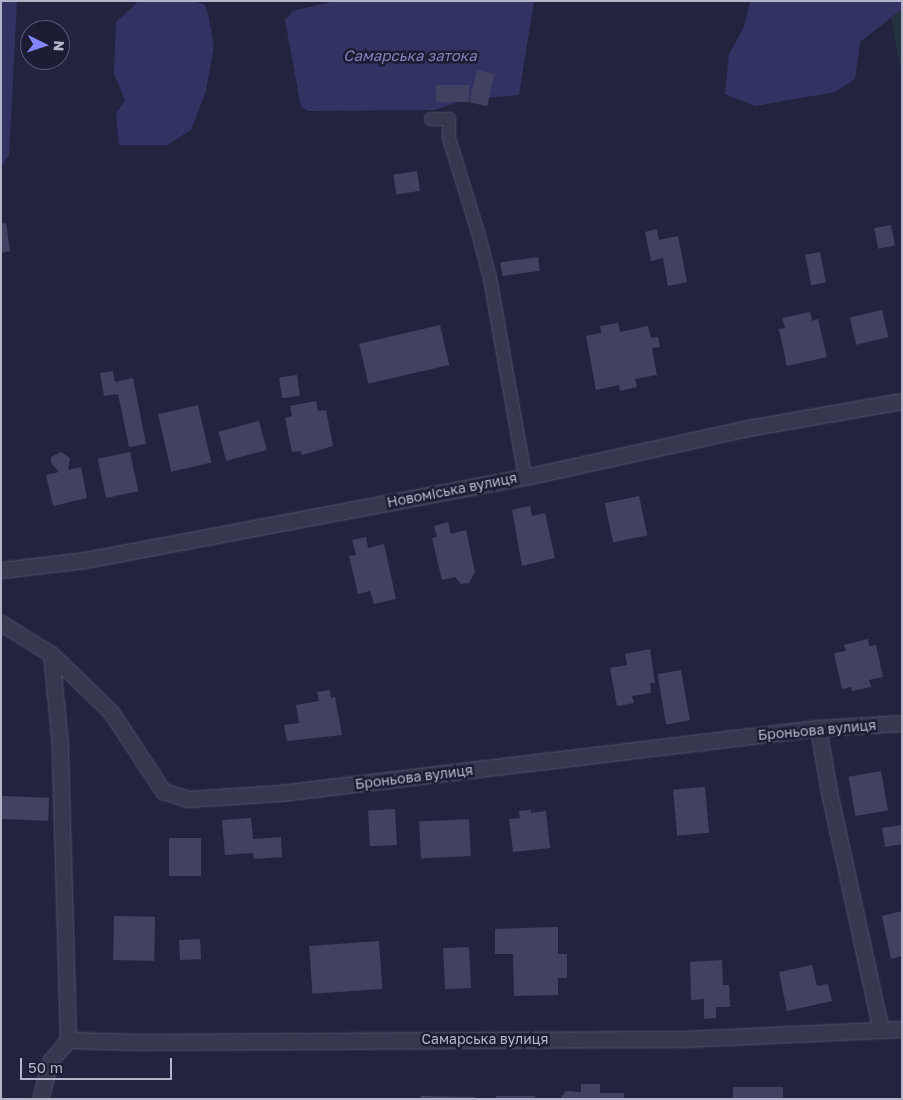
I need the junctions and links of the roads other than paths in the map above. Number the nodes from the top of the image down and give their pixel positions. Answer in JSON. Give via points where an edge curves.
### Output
{"nodes":[{"id":1,"x":431,"y":119,"type":"dead end"},
{"id":2,"x":902,"y":401,"type":"edge"},
{"id":3,"x":525,"y":477,"type":"junction"},
{"id":4,"x":1,"y":570,"type":"edge"},
{"id":5,"x":1,"y":623,"type":"edge"},
{"id":6,"x":51,"y":654,"type":"junction"},
{"id":7,"x":902,"y":723,"type":"edge"},
{"id":8,"x":818,"y":728,"type":"junction"},
{"id":9,"x":902,"y":1029,"type":"edge"},
{"id":10,"x":880,"y":1030,"type":"junction"},
{"id":11,"x":68,"y":1040,"type":"junction"},
{"id":12,"x":40,"y":1099,"type":"edge"}],
"edges":[{"from":1,"to":3,"type":"lane","via":[[449,120],[449,138],[490,278]]},
{"from":2,"to":3,"type":"street","name":"Новоміська вулиця","via":[[753,427]]},
{"from":3,"to":4,"type":"street","name":"Новоміська вулиця","via":[[85,560]]},
{"from":5,"to":6,"type":"street","name":"Броньова вулиця"},
{"from":6,"to":8,"type":"street","name":"Броньова вулиця","via":[[111,712],[163,791],[187,799],[280,793]]},
{"from":6,"to":11,"type":"street","via":[[61,764]]},
{"from":7,"to":8,"type":"street","name":"Броньова вулиця"},
{"from":8,"to":10,"type":"street"},
{"from":9,"to":10,"type":"street","name":"Самарська вулиця"},
{"from":10,"to":11,"type":"street","name":"Самарська вулиця","via":[[684,1039]]},
{"from":11,"to":12,"type":"street","via":[[50,1061]]}]}
